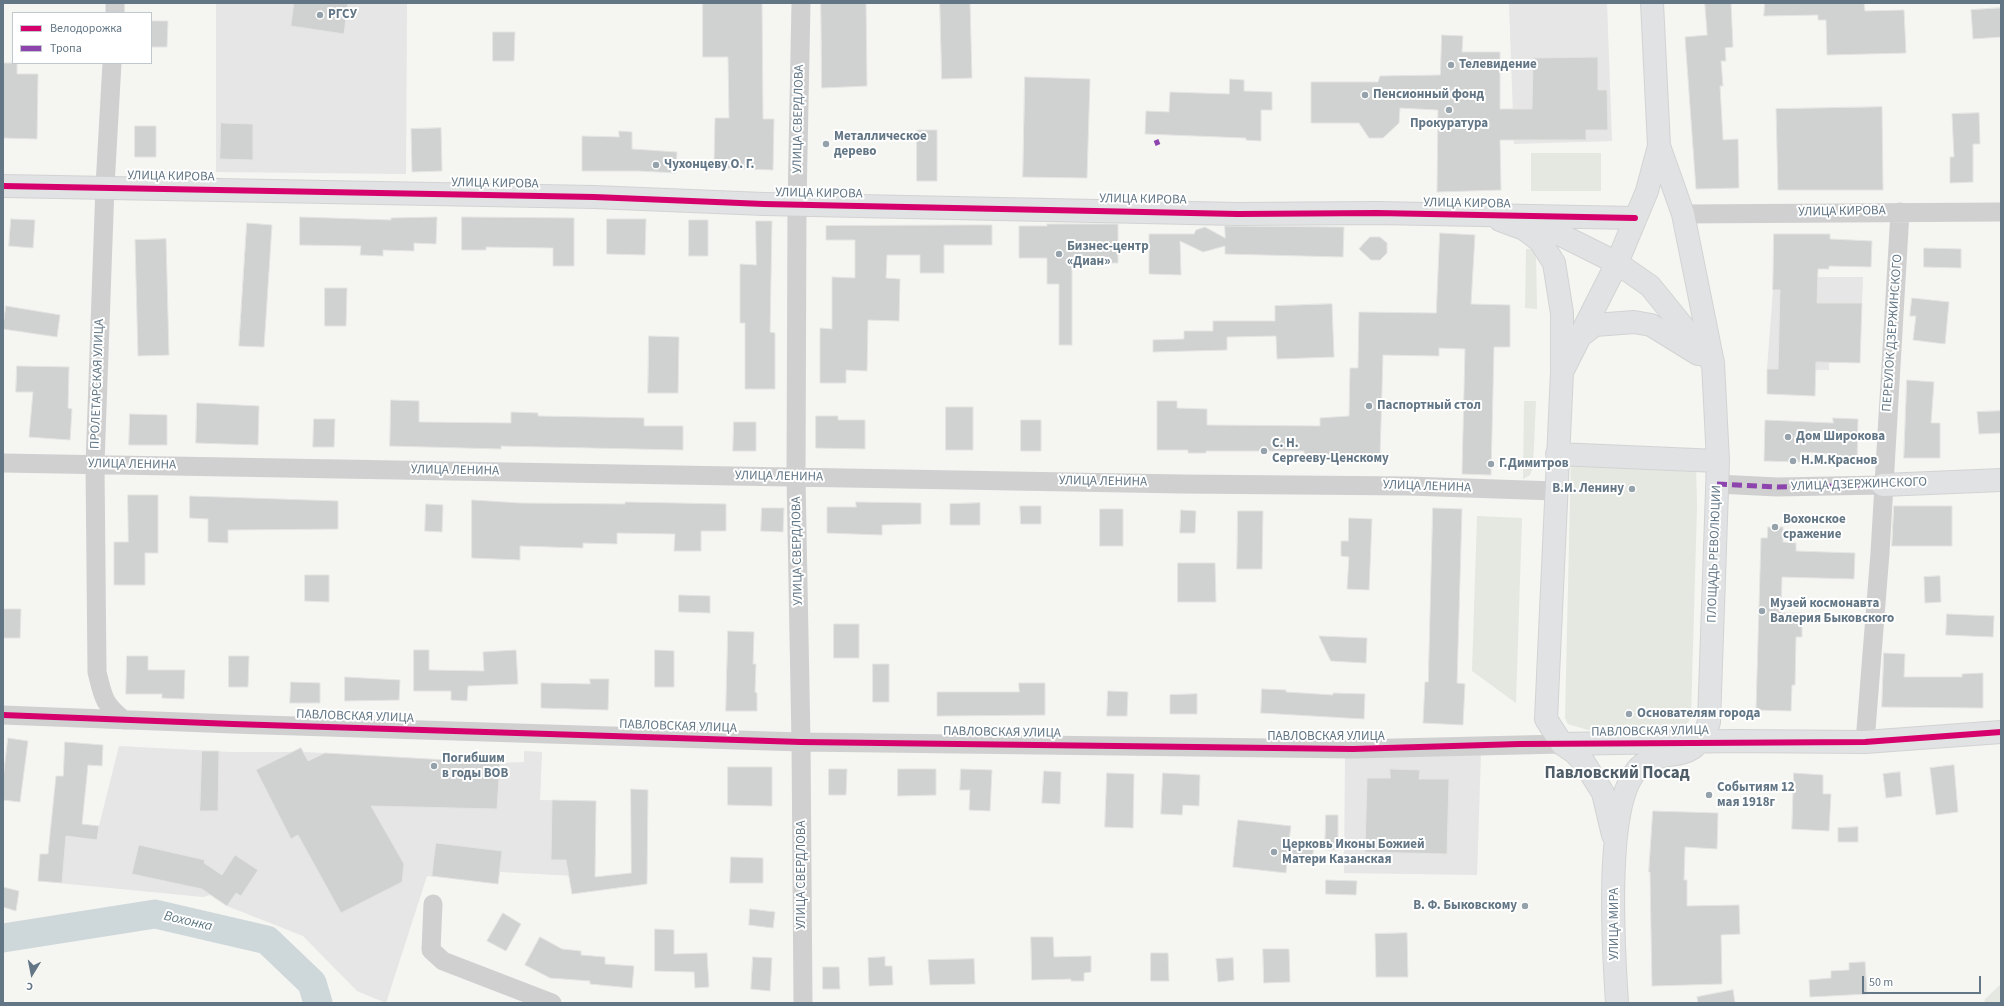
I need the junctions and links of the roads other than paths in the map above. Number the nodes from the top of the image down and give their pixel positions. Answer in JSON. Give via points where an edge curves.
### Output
{"nodes":[{"id":1,"x":801,"y":3,"type":"edge"},
{"id":2,"x":1652,"y":3,"type":"edge"},
{"id":3,"x":112,"y":64,"type":"edge"},
{"id":4,"x":1659,"y":146,"type":"junction"},
{"id":5,"x":3,"y":186,"type":"edge"},
{"id":6,"x":105,"y":186,"type":"junction"},
{"id":7,"x":797,"y":204,"type":"junction"},
{"id":8,"x":1900,"y":212,"type":"junction"},
{"id":9,"x":2001,"y":212,"type":"edge"},
{"id":10,"x":1683,"y":214,"type":"junction"},
{"id":11,"x":1486,"y":215,"type":"junction"},
{"id":12,"x":1524,"y":217,"type":"junction"},
{"id":13,"x":1635,"y":218,"type":"junction"},
{"id":14,"x":1617,"y":263,"type":"junction"},
{"id":15,"x":1579,"y":337,"type":"junction"},
{"id":16,"x":1713,"y":363,"type":"junction"},
{"id":17,"x":1562,"y":372,"type":"junction"},
{"id":18,"x":1557,"y":454,"type":"junction"},
{"id":19,"x":1718,"y":461,"type":"junction"},
{"id":20,"x":3,"y":464,"type":"edge"},
{"id":21,"x":95,"y":464,"type":"junction"},
{"id":22,"x":796,"y":477,"type":"junction"},
{"id":23,"x":2001,"y":480,"type":"edge"},
{"id":24,"x":1717,"y":484,"type":"junction"},
{"id":25,"x":1883,"y":485,"type":"junction"},
{"id":26,"x":1556,"y":492,"type":"junction"},
{"id":27,"x":3,"y":715,"type":"edge"},
{"id":28,"x":124,"y":720,"type":"junction"},
{"id":29,"x":2001,"y":732,"type":"edge"},
{"id":30,"x":801,"y":742,"type":"junction"},
{"id":31,"x":1698,"y":742,"type":"junction"},
{"id":32,"x":1865,"y":742,"type":"junction"},
{"id":33,"x":1562,"y":744,"type":"junction"},
{"id":34,"x":1615,"y":844,"type":"junction"},
{"id":35,"x":433,"y":904,"type":"dead end"},
{"id":36,"x":552,"y":1003,"type":"edge"},
{"id":37,"x":803,"y":1003,"type":"edge"},
{"id":38,"x":1617,"y":1003,"type":"edge"}],
"edges":[{"from":1,"to":7,"type":"street","name":"УЛИЦА СВЕРДЛОВА"},
{"from":2,"to":4,"type":"street"},
{"from":3,"to":6,"type":"street","name":"ПРОЛЕТАРСКАЯ УЛИЦА"},
{"from":4,"to":10,"type":"street","name":"ПЛОЩАДЬ РЕВОЛЮЦИИ"},
{"from":4,"to":13,"type":"street","via":[[1647,191]]},
{"from":5,"to":6,"type":"street","name":"УЛИЦА КИРОВА"},
{"from":6,"to":7,"type":"street","name":"УЛИЦА КИРОВА"},
{"from":6,"to":21,"type":"street","name":"ПРОЛЕТАРСКАЯ УЛИЦА"},
{"from":7,"to":11,"type":"street","name":"УЛИЦА КИРОВА","via":[[1238,214]]},
{"from":7,"to":22,"type":"street","name":"УЛИЦА СВЕРДЛОВА"},
{"from":8,"to":9,"type":"street","name":"УЛИЦА КИРОВА"},
{"from":8,"to":10,"type":"street","name":"УЛИЦА КИРОВА"},
{"from":8,"to":25,"type":"street","name":"ПЕРЕУЛОК ДЗЕРЖИНСКОГО"},
{"from":10,"to":16,"type":"street","name":"ПЛОЩАДЬ РЕВОЛЮЦИИ"},
{"from":11,"to":12,"type":"street","name":"УЛИЦА КИРОВА"},
{"from":11,"to":17,"type":"street","via":[[1524,229],[1540,241],[1554,263],[1562,313]]},
{"from":12,"to":13,"type":"street","name":"УЛИЦА КИРОВА"},
{"from":12,"to":14,"type":"street"},
{"from":13,"to":14,"type":"street"},
{"from":14,"to":15,"type":"street"},
{"from":14,"to":16,"type":"street","via":[[1650,286]]},
{"from":15,"to":16,"type":"street","via":[[1595,325],[1634,322],[1651,325]]},
{"from":15,"to":17,"type":"street"},
{"from":16,"to":19,"type":"street","name":"ПЛОЩАДЬ РЕВОЛЮЦИИ"},
{"from":17,"to":18,"type":"street"},
{"from":18,"to":19,"type":"street"},
{"from":18,"to":26,"type":"street"},
{"from":19,"to":24,"type":"street","name":"ПЛОЩАДЬ РЕВОЛЮЦИИ"},
{"from":20,"to":21,"type":"street","name":"УЛИЦА ЛЕНИНА"},
{"from":21,"to":22,"type":"street","name":"УЛИЦА ЛЕНИНА"},
{"from":21,"to":28,"type":"street","name":"ПРОЛЕТАРСКАЯ УЛИЦА","via":[[97,672],[102,694],[110,709]]},
{"from":22,"to":26,"type":"street","name":"УЛИЦА ЛЕНИНА","via":[[1408,486]]},
{"from":22,"to":30,"type":"street","name":"УЛИЦА СВЕРДЛОВА"},
{"from":23,"to":25,"type":"street","name":"УЛИЦА ДЗЕРЖИНСКОГО"},
{"from":24,"to":25,"type":"street","name":"УЛИЦА ДЗЕРЖИНСКОГО","via":[[1777,487]]},
{"from":24,"to":31,"type":"street","name":"ПЛОЩАДЬ РЕВОЛЮЦИИ","via":[[1709,722]]},
{"from":25,"to":32,"type":"street","name":"ПЕРЕУЛОК ДЗЕРЖИНСКОГО"},
{"from":26,"to":33,"type":"street","via":[[1546,719]]},
{"from":27,"to":28,"type":"street","name":"ПАВЛОВСКАЯ УЛИЦА"},
{"from":28,"to":30,"type":"street","name":"ПАВЛОВСКАЯ УЛИЦА"},
{"from":29,"to":32,"type":"street","name":"ПАВЛОВСКАЯ УЛИЦА"},
{"from":30,"to":33,"type":"street","name":"ПАВЛОВСКАЯ УЛИЦА","via":[[1353,749]]},
{"from":30,"to":37,"type":"street","name":"УЛИЦА СВЕРДЛОВА"},
{"from":31,"to":32,"type":"street","name":"ПАВЛОВСКАЯ УЛИЦА"},
{"from":31,"to":33,"type":"street","name":"ПАВЛОВСКАЯ УЛИЦА"},
{"from":31,"to":34,"type":"street","via":[[1689,752],[1656,759],[1642,766],[1630,778]]},
{"from":33,"to":34,"type":"street","via":[[1575,752],[1603,792]]},
{"from":34,"to":38,"type":"street","name":"УЛИЦА МИРА","via":[[1613,929]]},
{"from":35,"to":36,"type":"street","via":[[431,950],[443,961]]}]}
